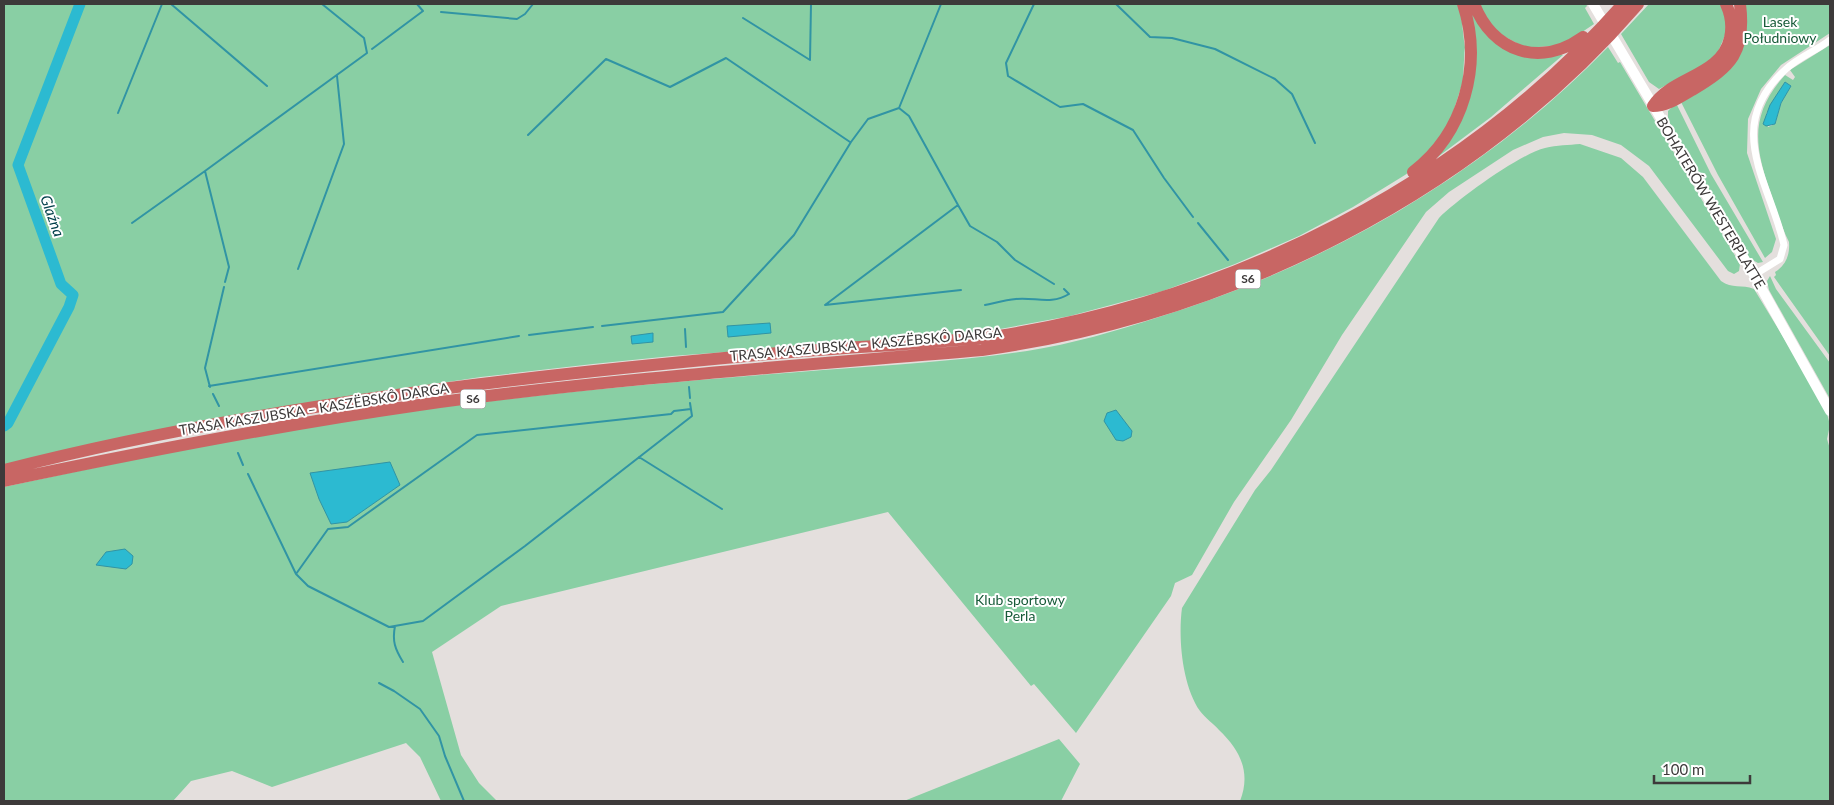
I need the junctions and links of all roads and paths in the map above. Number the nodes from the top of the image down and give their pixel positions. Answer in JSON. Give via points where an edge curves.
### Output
{"nodes":[{"id":1,"x":1463,"y":4,"type":"edge"},
{"id":2,"x":1474,"y":4,"type":"edge"},
{"id":3,"x":1594,"y":4,"type":"edge"},
{"id":4,"x":1638,"y":4,"type":"edge"},
{"id":5,"x":1644,"y":4,"type":"edge"},
{"id":6,"x":1726,"y":4,"type":"edge"},
{"id":7,"x":1740,"y":4,"type":"edge"},
{"id":8,"x":1621,"y":6,"type":"edge"},
{"id":9,"x":1620,"y":25,"type":"junction"},
{"id":10,"x":1830,"y":40,"type":"edge"},
{"id":11,"x":1653,"y":106,"type":"junction"},
{"id":12,"x":1368,"y":208,"type":"junction"},
{"id":13,"x":1754,"y":275,"type":"junction"},
{"id":14,"x":1829,"y":406,"type":"edge"},
{"id":15,"x":4,"y":470,"type":"edge"},
{"id":16,"x":4,"y":482,"type":"edge"}],
"edges":[{"from":1,"to":12,"type":"highway","via":[[1471,62],[1466,93],[1454,125],[1434,154]]},
{"from":2,"to":8,"type":"highway","via":[[1495,36],[1520,50],[1539,53],[1569,46]]},
{"from":3,"to":11,"type":"main road","name":"BOHATERÓW WESTERPLATTE"},
{"from":4,"to":9,"type":"highway","name":"TRASA KASZUBSKA – KASZËBSKÔ DARGA","number":"S6"},
{"from":5,"to":9,"type":"highway"},
{"from":6,"to":11,"type":"highway","via":[[1731,14],[1732,33],[1721,57],[1702,73],[1659,97]]},
{"from":7,"to":11,"type":"highway","via":[[1742,36],[1728,63],[1718,74],[1664,106]]},
{"from":8,"to":12,"type":"highway","name":"TRASA KASZUBSKA – KASZËBSKÔ DARGA","number":"S6","via":[[1507,112],[1462,147]]},
{"from":9,"to":16,"type":"highway","name":"TRASA KASZUBSKA – KASZËBSKÔ DARGA","number":"S6","via":[[1559,86],[1441,176],[1374,218],[1242,282],[1108,326],[982,350],[633,381],[420,405],[220,438]]},
{"from":10,"to":13,"type":"street","via":[[1784,71],[1770,87],[1757,114],[1753,137],[1756,164],[1784,246],[1780,259]]},
{"from":11,"to":13,"type":"main road","name":"BOHATERÓW WESTERPLATTE"},
{"from":12,"to":15,"type":"highway","name":"TRASA KASZUBSKA – KASZËBSKÔ DARGA","number":"S6","via":[[1280,253],[1193,288],[1104,315],[1036,330],[942,342],[628,367],[413,392],[231,422]]},
{"from":13,"to":14,"type":"main road","name":"BOHATERÓW WESTERPLATTE"}]}
